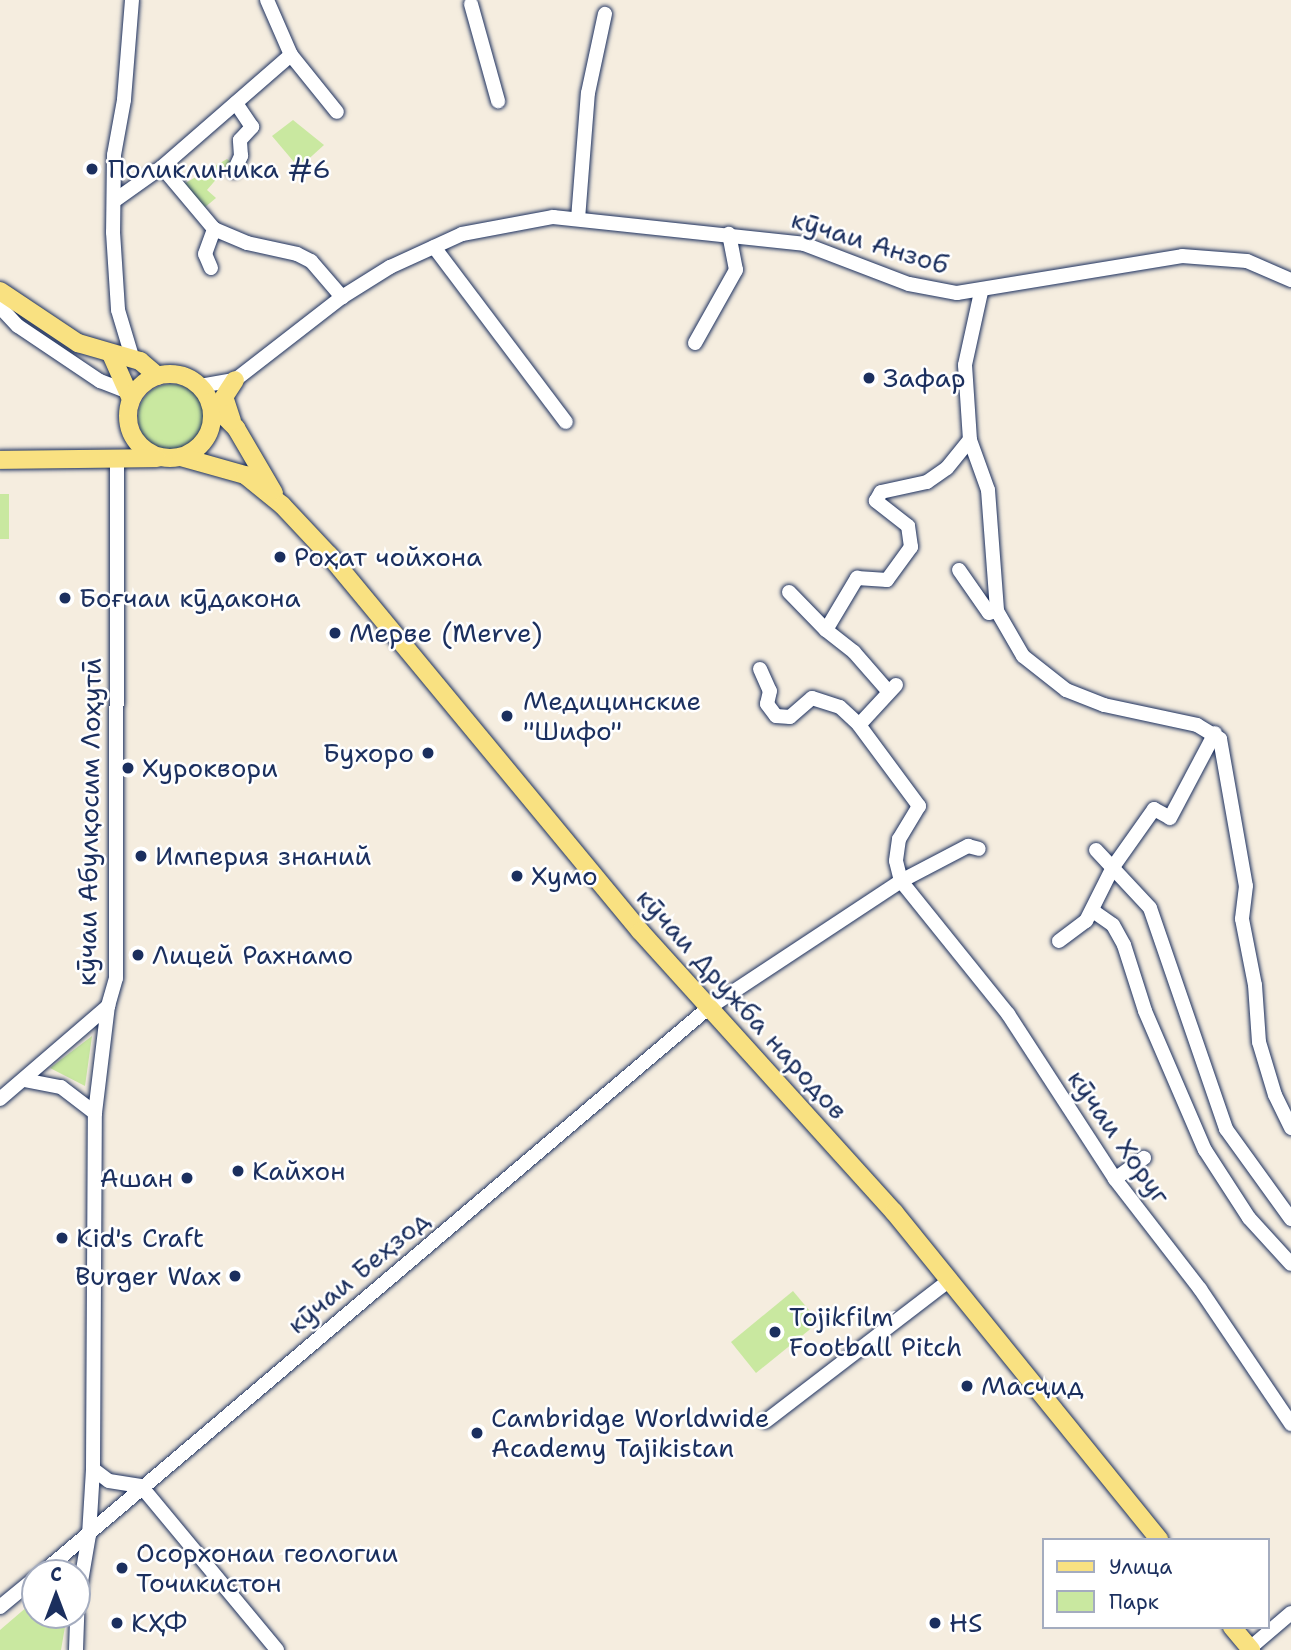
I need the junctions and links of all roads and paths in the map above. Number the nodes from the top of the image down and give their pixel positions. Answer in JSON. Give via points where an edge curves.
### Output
{"nodes":[{"id":1,"x":132,"y":0,"type":"edge"},
{"id":2,"x":267,"y":0,"type":"edge"},
{"id":3,"x":471,"y":4,"type":"dead end"},
{"id":4,"x":605,"y":14,"type":"dead end"},
{"id":5,"x":291,"y":55,"type":"junction"},
{"id":6,"x":498,"y":102,"type":"dead end"},
{"id":7,"x":236,"y":103,"type":"junction"},
{"id":8,"x":337,"y":112,"type":"dead end"},
{"id":9,"x":162,"y":167,"type":"junction"},
{"id":10,"x":234,"y":170,"type":"dead end"},
{"id":11,"x":114,"y":201,"type":"junction"},
{"id":12,"x":578,"y":219,"type":"junction"},
{"id":13,"x":214,"y":229,"type":"junction"},
{"id":14,"x":729,"y":234,"type":"junction"},
{"id":15,"x":434,"y":247,"type":"junction"},
{"id":16,"x":211,"y":268,"type":"dead end"},
{"id":17,"x":1291,"y":280,"type":"edge"},
{"id":18,"x":0,"y":291,"type":"edge"},
{"id":19,"x":981,"y":292,"type":"junction"},
{"id":20,"x":342,"y":297,"type":"junction"},
{"id":21,"x":0,"y":307,"type":"edge"},
{"id":22,"x":695,"y":343,"type":"dead end"},
{"id":23,"x":105,"y":353,"type":"junction"},
{"id":24,"x":133,"y":360,"type":"junction"},
{"id":25,"x":158,"y":376,"type":"junction"},
{"id":26,"x":235,"y":380,"type":"junction"},
{"id":27,"x":200,"y":386,"type":"junction"},
{"id":28,"x":130,"y":396,"type":"junction"},
{"id":29,"x":210,"y":402,"type":"junction"},
{"id":30,"x":566,"y":422,"type":"dead end"},
{"id":31,"x":128,"y":424,"type":"junction"},
{"id":32,"x":236,"y":428,"type":"junction"},
{"id":33,"x":970,"y":440,"type":"junction"},
{"id":34,"x":161,"y":457,"type":"junction"},
{"id":35,"x":181,"y":457,"type":"junction"},
{"id":36,"x":117,"y":458,"type":"junction"},
{"id":37,"x":0,"y":460,"type":"edge"},
{"id":38,"x":282,"y":505,"type":"junction"},
{"id":39,"x":960,"y":570,"type":"dead end"},
{"id":40,"x":789,"y":592,"type":"dead end"},
{"id":41,"x":993,"y":612,"type":"junction"},
{"id":42,"x":826,"y":630,"type":"junction"},
{"id":43,"x":999,"y":641,"type":"dead end"},
{"id":44,"x":760,"y":669,"type":"dead end"},
{"id":45,"x":859,"y":725,"type":"junction"},
{"id":46,"x":1214,"y":733,"type":"junction"},
{"id":47,"x":979,"y":849,"type":"dead end"},
{"id":48,"x":1096,"y":850,"type":"dead end"},
{"id":49,"x":1113,"y":867,"type":"junction"},
{"id":50,"x":901,"y":881,"type":"junction"},
{"id":51,"x":1093,"y":911,"type":"junction"},
{"id":52,"x":1059,"y":941,"type":"dead end"},
{"id":53,"x":108,"y":1006,"type":"junction"},
{"id":54,"x":707,"y":1009,"type":"junction"},
{"id":55,"x":24,"y":1080,"type":"junction"},
{"id":56,"x":0,"y":1099,"type":"edge"},
{"id":57,"x":95,"y":1113,"type":"junction"},
{"id":58,"x":1291,"y":1128,"type":"edge"},
{"id":59,"x":1144,"y":1158,"type":"dead end"},
{"id":60,"x":1115,"y":1179,"type":"junction"},
{"id":61,"x":1291,"y":1219,"type":"edge"},
{"id":62,"x":1291,"y":1264,"type":"edge"},
{"id":63,"x":950,"y":1280,"type":"junction"},
{"id":64,"x":766,"y":1421,"type":"dead end"},
{"id":65,"x":1291,"y":1424,"type":"edge"},
{"id":66,"x":93,"y":1469,"type":"junction"},
{"id":67,"x":141,"y":1486,"type":"junction"},
{"id":68,"x":89,"y":1535,"type":"junction"},
{"id":69,"x":1158,"y":1538,"type":"edge"},
{"id":70,"x":59,"y":1559,"type":"edge"},
{"id":71,"x":85,"y":1559,"type":"edge"},
{"id":72,"x":21,"y":1590,"type":"edge"},
{"id":73,"x":0,"y":1607,"type":"edge"},
{"id":74,"x":1291,"y":1613,"type":"edge"},
{"id":75,"x":77,"y":1629,"type":"edge"},
{"id":76,"x":1234,"y":1629,"type":"edge"},
{"id":77,"x":1250,"y":1649,"type":"edge"},
{"id":78,"x":76,"y":1650,"type":"edge"},
{"id":79,"x":277,"y":1650,"type":"edge"}],
"edges":[{"from":1,"to":11,"type":"street","via":[[124,100],[114,155]]},
{"from":2,"to":5,"type":"street"},
{"from":3,"to":6,"type":"street"},
{"from":4,"to":12,"type":"street","via":[[588,93]]},
{"from":5,"to":7,"type":"street"},
{"from":5,"to":8,"type":"street"},
{"from":7,"to":9,"type":"street"},
{"from":7,"to":10,"type":"street","via":[[252,127],[240,140],[241,156]]},
{"from":9,"to":11,"type":"street"},
{"from":9,"to":13,"type":"street"},
{"from":11,"to":24,"type":"street","via":[[118,310]]},
{"from":12,"to":14,"type":"street","name":"кӯчаи Анзоб"},
{"from":12,"to":15,"type":"street","name":"кӯчаи Анзоб","via":[[512,221]]},
{"from":13,"to":16,"type":"street","via":[[205,254]]},
{"from":13,"to":20,"type":"street","via":[[304,257]]},
{"from":14,"to":19,"type":"street","name":"кӯчаи Анзоб","via":[[804,244],[909,284],[957,293]]},
{"from":14,"to":22,"type":"street","via":[[736,270]]},
{"from":15,"to":20,"type":"street","name":"кӯчаи Анзоб"},
{"from":15,"to":30,"type":"street"},
{"from":17,"to":19,"type":"street","name":"кӯчаи Анзоб","via":[[1247,261],[1182,256]]},
{"from":18,"to":23,"type":"main road","via":[[64,335]]},
{"from":19,"to":33,"type":"street","via":[[965,365]]},
{"from":20,"to":26,"type":"street","name":"кӯчаи Анзоб"},
{"from":21,"to":28,"type":"street","via":[[18,326]]},
{"from":23,"to":24,"type":"main road"},
{"from":23,"to":28,"type":"main road"},
{"from":24,"to":25,"type":"main road"},
{"from":25,"to":27,"type":"main road","via":[[180,375]]},
{"from":25,"to":28,"type":"main road"},
{"from":26,"to":27,"type":"street"},
{"from":26,"to":32,"type":"main road","via":[[224,397]]},
{"from":27,"to":29,"type":"main road"},
{"from":28,"to":31,"type":"main road"},
{"from":29,"to":32,"type":"main road"},
{"from":29,"to":35,"type":"main road","via":[[207,436]]},
{"from":31,"to":34,"type":"main road","via":[[139,446]]},
{"from":31,"to":36,"type":"main road"},
{"from":32,"to":38,"type":"main road"},
{"from":33,"to":41,"type":"street","via":[[988,490]]},
{"from":33,"to":42,"type":"street","via":[[947,468],[927,482],[881,492],[876,501],[908,526],[911,547],[887,580],[857,578]]},
{"from":34,"to":35,"type":"main road"},
{"from":34,"to":36,"type":"main road"},
{"from":35,"to":38,"type":"main road","via":[[245,475]]},
{"from":36,"to":37,"type":"main road"},
{"from":36,"to":53,"type":"street","name":"кӯчаи Абулқосим Лоҳутӣ","via":[[116,978]]},
{"from":38,"to":54,"type":"main road","name":"кӯчаи Дружба народов","via":[[400,638]]},
{"from":39,"to":41,"type":"street"},
{"from":40,"to":42,"type":"street"},
{"from":41,"to":43,"type":"street"},
{"from":41,"to":46,"type":"street","via":[[1023,656],[1066,690],[1104,705]]},
{"from":42,"to":45,"type":"street","via":[[892,688]]},
{"from":44,"to":45,"type":"street","via":[[770,691],[767,704],[776,716],[790,717],[812,698],[841,707]]},
{"from":45,"to":50,"type":"street","via":[[919,806],[899,839],[896,861]]},
{"from":46,"to":49,"type":"street","via":[[1170,818],[1154,809]]},
{"from":46,"to":58,"type":"street","via":[[1226,751],[1246,886],[1242,919],[1255,985],[1260,1049]]},
{"from":47,"to":50,"type":"street","name":"кӯчаи Беҳзод","via":[[968,846]]},
{"from":48,"to":49,"type":"street"},
{"from":49,"to":51,"type":"street"},
{"from":49,"to":61,"type":"street","via":[[1150,908],[1233,1143],[1279,1197]]},
{"from":50,"to":54,"type":"street","name":"кӯчаи Беҳзод"},
{"from":50,"to":60,"type":"street","name":"кӯчаи Хоруг","via":[[1008,1014]]},
{"from":51,"to":52,"type":"street"},
{"from":51,"to":62,"type":"street","via":[[1113,925],[1124,945],[1149,1023],[1205,1150],[1249,1218]]},
{"from":53,"to":55,"type":"street"},
{"from":53,"to":57,"type":"street","name":"кӯчаи Абулқосим Лоҳутӣ"},
{"from":54,"to":63,"type":"main road","name":"кӯчаи Дружба народов"},
{"from":54,"to":67,"type":"street","name":"кӯчаи Беҳзод"},
{"from":55,"to":56,"type":"street"},
{"from":55,"to":57,"type":"street","via":[[61,1087]]},
{"from":57,"to":66,"type":"street","name":"кӯчаи Абулқосим Лоҳутӣ"},
{"from":59,"to":60,"type":"street"},
{"from":60,"to":65,"type":"street","name":"кӯчаи Хоруг","via":[[1200,1289]]},
{"from":63,"to":64,"type":"street"},
{"from":63,"to":69,"type":"main road","name":"кӯчаи Дружба народов"},
{"from":66,"to":67,"type":"street","via":[[108,1480]]},
{"from":66,"to":68,"type":"street","name":"кӯчаи Абулқосим Лоҳутӣ"},
{"from":67,"to":68,"type":"street","name":"кӯчаи Беҳзод"},
{"from":67,"to":79,"type":"street"},
{"from":68,"to":70,"type":"street","name":"кӯчаи Беҳзод"},
{"from":68,"to":71,"type":"street","name":"кӯчаи Абулқосим Лоҳутӣ"},
{"from":72,"to":73,"type":"street"},
{"from":74,"to":77,"type":"street"},
{"from":75,"to":78,"type":"street"},
{"from":76,"to":77,"type":"main road"}]}
